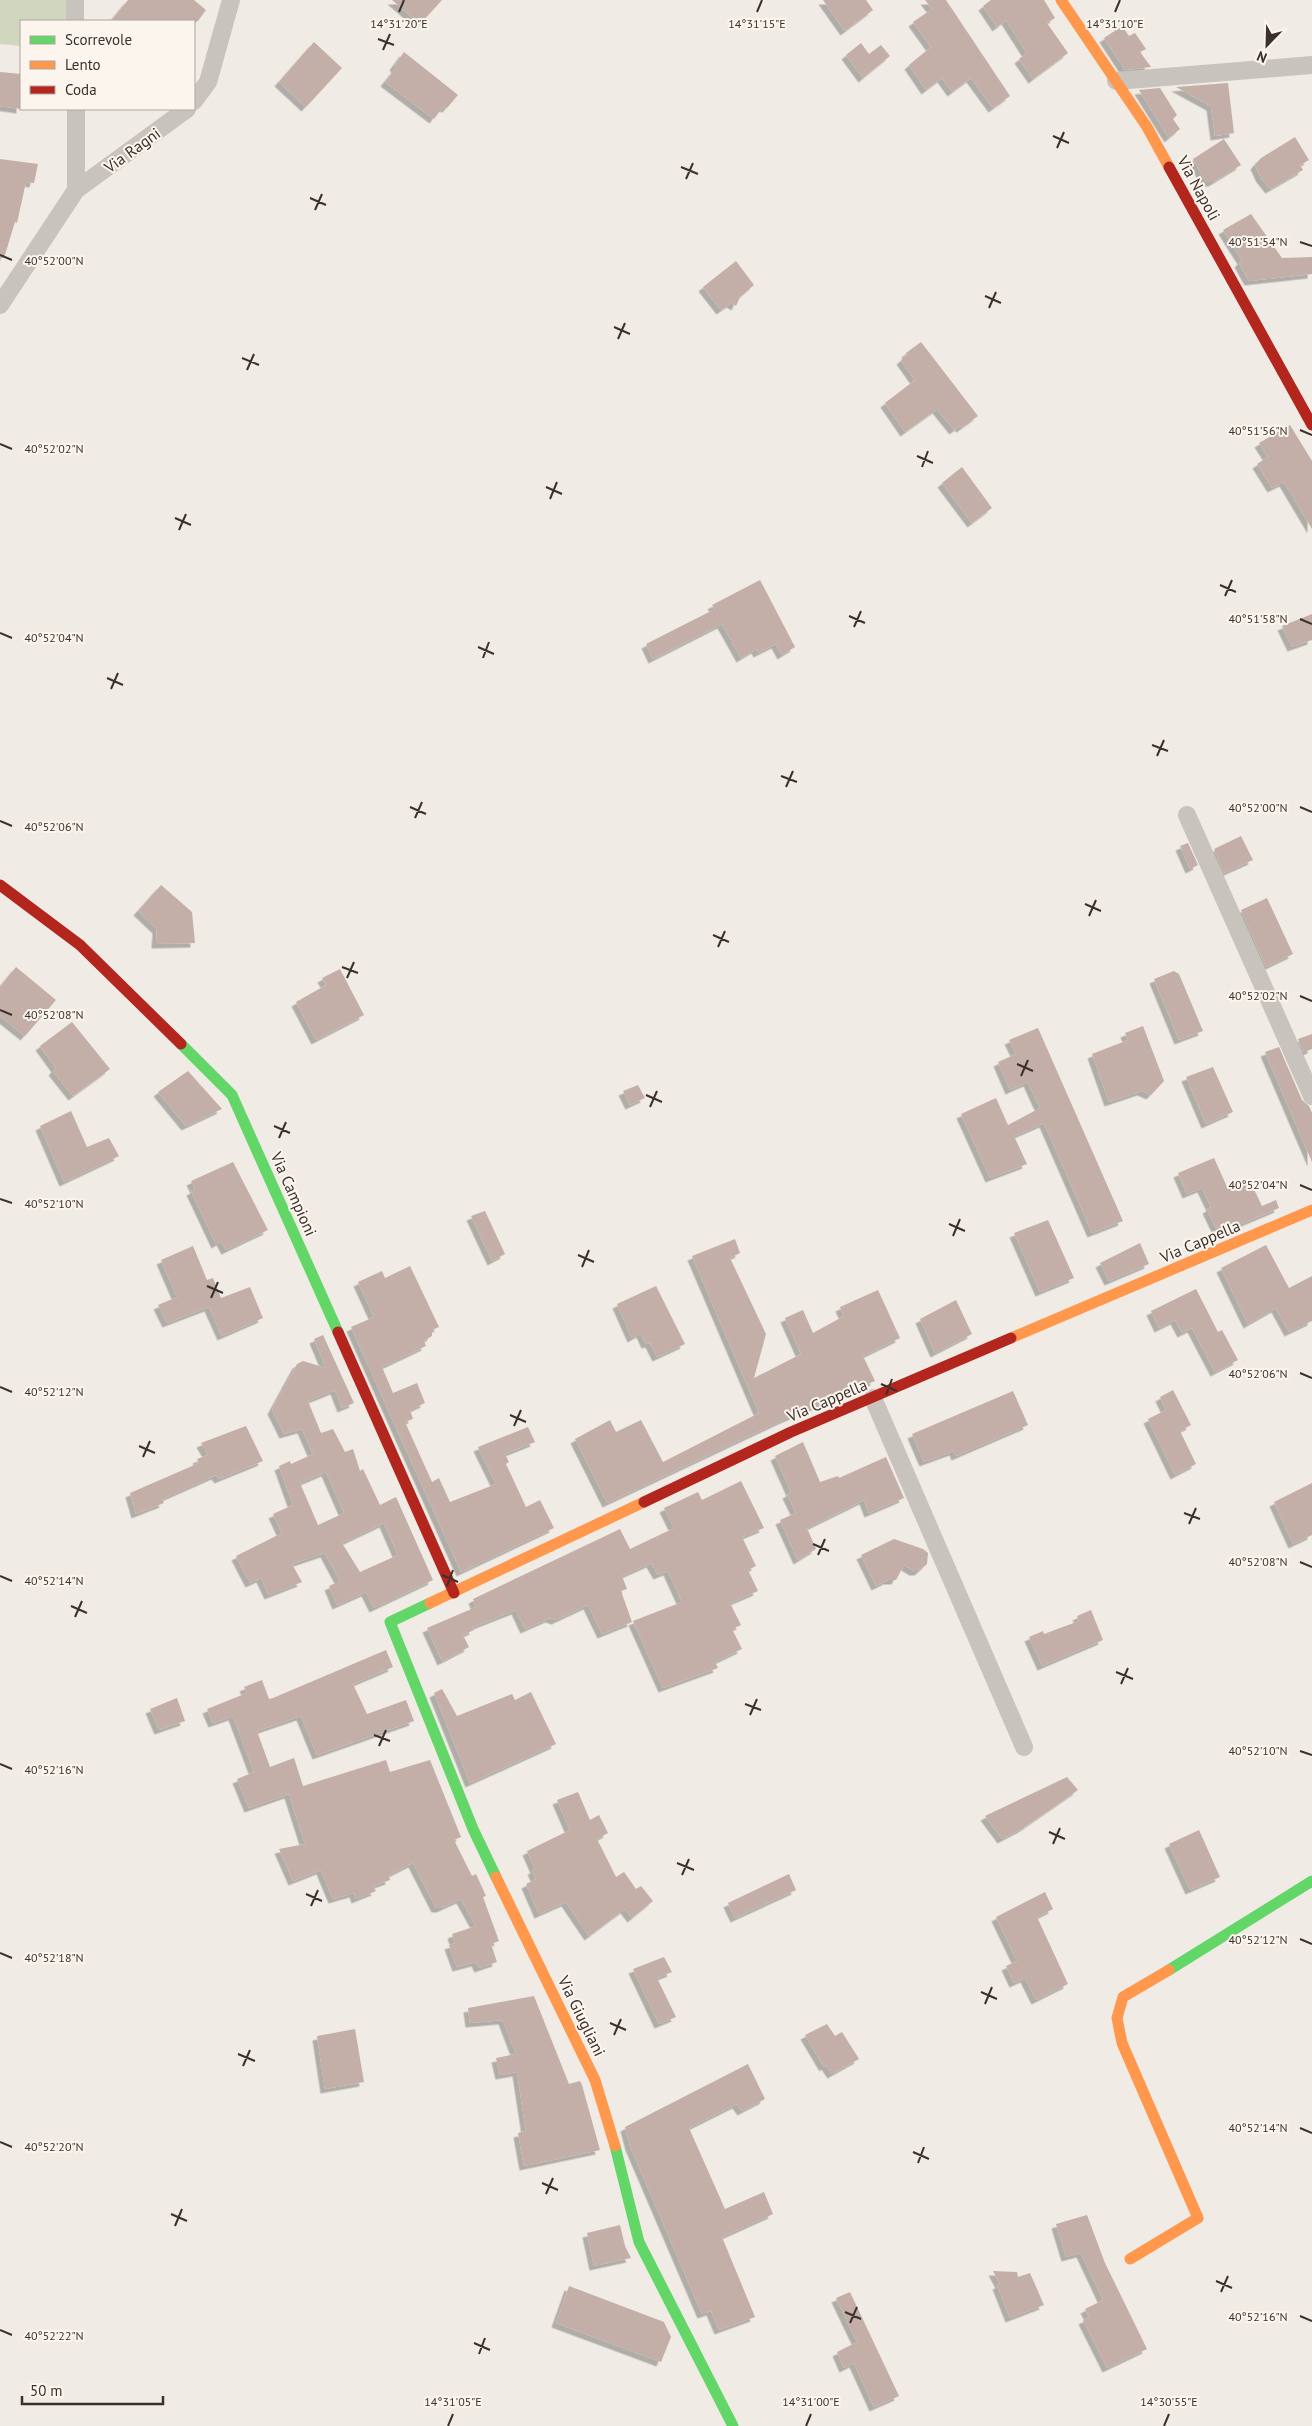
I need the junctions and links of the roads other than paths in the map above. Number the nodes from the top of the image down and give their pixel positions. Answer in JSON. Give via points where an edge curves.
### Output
{"nodes":[{"id":1,"x":75,"y":0,"type":"edge"},
{"id":2,"x":231,"y":0,"type":"edge"},
{"id":3,"x":1061,"y":0,"type":"edge"},
{"id":4,"x":76,"y":20,"type":"edge"},
{"id":5,"x":1312,"y":65,"type":"edge"},
{"id":6,"x":1116,"y":81,"type":"junction"},
{"id":7,"x":195,"y":100,"type":"edge"},
{"id":8,"x":76,"y":110,"type":"edge"},
{"id":9,"x":186,"y":110,"type":"edge"},
{"id":10,"x":76,"y":190,"type":"junction"},
{"id":11,"x":0,"y":305,"type":"edge"},
{"id":12,"x":1312,"y":424,"type":"edge"},
{"id":13,"x":1187,"y":815,"type":"dead end"},
{"id":14,"x":0,"y":885,"type":"edge"},
{"id":15,"x":1312,"y":1096,"type":"edge"},
{"id":16,"x":1312,"y":1210,"type":"edge"},
{"id":17,"x":873,"y":1398,"type":"junction"},
{"id":18,"x":454,"y":1594,"type":"junction"},
{"id":19,"x":390,"y":1622,"type":"joint"},
{"id":20,"x":1024,"y":1747,"type":"dead end"},
{"id":21,"x":1312,"y":1881,"type":"edge"},
{"id":22,"x":1130,"y":2258,"type":"dead end"},
{"id":23,"x":733,"y":2426,"type":"edge"}],
"edges":[{"from":1,"to":4,"type":"street"},
{"from":2,"to":7,"type":"street","via":[[208,82]]},
{"from":3,"to":6,"type":"street","name":"Via Napoli"},
{"from":5,"to":6,"type":"street"},
{"from":6,"to":12,"type":"street","name":"Via Napoli","via":[[1147,127]]},
{"from":8,"to":10,"type":"street"},
{"from":9,"to":10,"type":"street","name":"Via Ragni"},
{"from":10,"to":11,"type":"street","name":"Via Ragni"},
{"from":13,"to":15,"type":"street"},
{"from":14,"to":18,"type":"street","name":"Via Campioni","via":[[80,945],[232,1095]]},
{"from":16,"to":17,"type":"street","name":"Via Cappella"},
{"from":17,"to":18,"type":"street","name":"Via Cappella","via":[[791,1432]]},
{"from":17,"to":20,"type":"street"},
{"from":18,"to":19,"type":"street","name":"Via Cappella"},
{"from":19,"to":23,"type":"street","name":"Via Giugliani","via":[[472,1829],[595,2080],[610,2125],[639,2242]]},
{"from":21,"to":22,"type":"street","via":[[1123,1997],[1117,2018],[1122,2043],[1198,2218]]}]}
